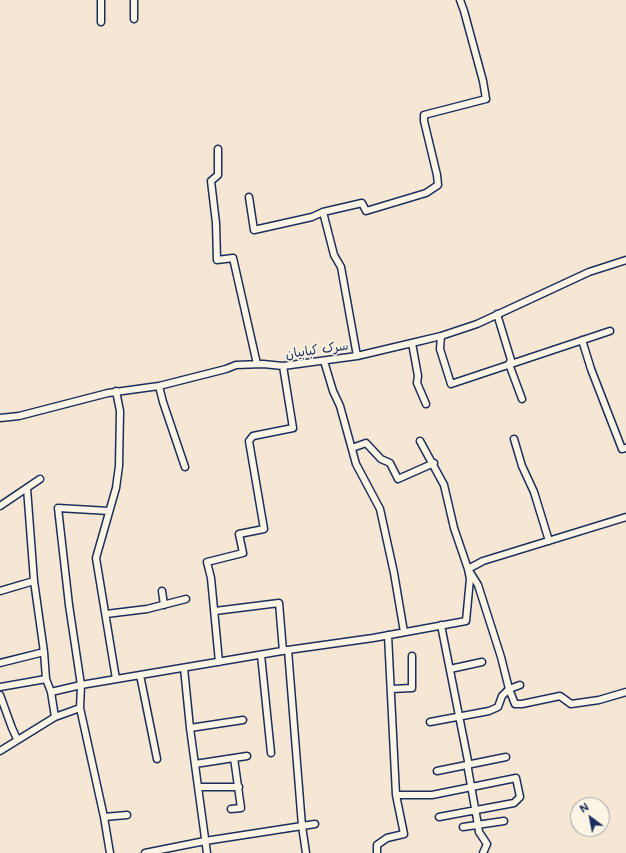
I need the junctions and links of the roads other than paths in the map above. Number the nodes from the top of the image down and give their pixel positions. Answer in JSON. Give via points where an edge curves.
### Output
{"nodes":[{"id":1,"x":102,"y":0,"type":"edge"},
{"id":2,"x":134,"y":0,"type":"edge"},
{"id":3,"x":460,"y":0,"type":"edge"},
{"id":4,"x":134,"y":19,"type":"dead end"},
{"id":5,"x":101,"y":22,"type":"dead end"},
{"id":6,"x":218,"y":149,"type":"dead end"},
{"id":7,"x":249,"y":197,"type":"dead end"},
{"id":8,"x":323,"y":212,"type":"junction"},
{"id":9,"x":626,"y":260,"type":"edge"},
{"id":10,"x":497,"y":314,"type":"junction"},
{"id":11,"x":610,"y":331,"type":"dead end"},
{"id":12,"x":441,"y":336,"type":"junction"},
{"id":13,"x":582,"y":340,"type":"junction"},
{"id":14,"x":412,"y":343,"type":"junction"},
{"id":15,"x":357,"y":356,"type":"junction"},
{"id":16,"x":324,"y":361,"type":"junction"},
{"id":17,"x":257,"y":364,"type":"junction"},
{"id":18,"x":509,"y":364,"type":"junction"},
{"id":19,"x":282,"y":366,"type":"junction"},
{"id":20,"x":159,"y":386,"type":"junction"},
{"id":21,"x":116,"y":391,"type":"junction"},
{"id":22,"x":522,"y":399,"type":"dead end"},
{"id":23,"x":426,"y":404,"type":"dead end"},
{"id":24,"x":0,"y":418,"type":"edge"},
{"id":25,"x":514,"y":439,"type":"dead end"},
{"id":26,"x":420,"y":440,"type":"dead end"},
{"id":27,"x":352,"y":448,"type":"junction"},
{"id":28,"x":626,"y":448,"type":"edge"},
{"id":29,"x":434,"y":463,"type":"junction"},
{"id":30,"x":185,"y":467,"type":"dead end"},
{"id":31,"x":40,"y":479,"type":"dead end"},
{"id":32,"x":27,"y":488,"type":"junction"},
{"id":33,"x":0,"y":506,"type":"edge"},
{"id":34,"x":109,"y":511,"type":"junction"},
{"id":35,"x":626,"y":517,"type":"edge"},
{"id":36,"x":549,"y":541,"type":"junction"},
{"id":37,"x":468,"y":569,"type":"junction"},
{"id":38,"x":34,"y":581,"type":"junction"},
{"id":39,"x":0,"y":590,"type":"edge"},
{"id":40,"x":162,"y":591,"type":"dead end"},
{"id":41,"x":186,"y":599,"type":"dead end"},
{"id":42,"x":164,"y":605,"type":"junction"},
{"id":43,"x":215,"y":611,"type":"junction"},
{"id":44,"x":106,"y":614,"type":"junction"},
{"id":45,"x":441,"y":625,"type":"junction"},
{"id":46,"x":404,"y":632,"type":"junction"},
{"id":47,"x":388,"y":635,"type":"junction"},
{"id":48,"x":286,"y":651,"type":"junction"},
{"id":49,"x":44,"y":652,"type":"junction"},
{"id":50,"x":261,"y":655,"type":"junction"},
{"id":51,"x":412,"y":656,"type":"dead end"},
{"id":52,"x":219,"y":662,"type":"junction"},
{"id":53,"x":482,"y":662,"type":"dead end"},
{"id":54,"x":0,"y":663,"type":"edge"},
{"id":55,"x":184,"y":668,"type":"junction"},
{"id":56,"x":450,"y":668,"type":"junction"},
{"id":57,"x":140,"y":675,"type":"junction"},
{"id":58,"x":46,"y":679,"type":"junction"},
{"id":59,"x":116,"y":680,"type":"junction"},
{"id":60,"x":81,"y":685,"type":"junction"},
{"id":61,"x":520,"y":685,"type":"dead end"},
{"id":62,"x":0,"y":687,"type":"edge"},
{"id":63,"x":391,"y":689,"type":"junction"},
{"id":64,"x":509,"y":689,"type":"junction"},
{"id":65,"x":51,"y":692,"type":"junction"},
{"id":66,"x":626,"y":692,"type":"edge"},
{"id":67,"x":0,"y":695,"type":"edge"},
{"id":68,"x":80,"y":708,"type":"junction"},
{"id":69,"x":55,"y":717,"type":"junction"},
{"id":70,"x":459,"y":717,"type":"junction"},
{"id":71,"x":243,"y":720,"type":"dead end"},
{"id":72,"x":430,"y":722,"type":"dead end"},
{"id":73,"x":190,"y":728,"type":"junction"},
{"id":74,"x":17,"y":739,"type":"junction"},
{"id":75,"x":0,"y":751,"type":"edge"},
{"id":76,"x":271,"y":753,"type":"dead end"},
{"id":77,"x":247,"y":756,"type":"dead end"},
{"id":78,"x":506,"y":757,"type":"dead end"},
{"id":79,"x":234,"y":758,"type":"junction"},
{"id":80,"x":157,"y":759,"type":"dead end"},
{"id":81,"x":195,"y":764,"type":"junction"},
{"id":82,"x":468,"y":764,"type":"junction"},
{"id":83,"x":437,"y":770,"type":"dead end"},
{"id":84,"x":198,"y":787,"type":"junction"},
{"id":85,"x":239,"y":787,"type":"junction"},
{"id":86,"x":471,"y":788,"type":"junction"},
{"id":87,"x":396,"y":795,"type":"junction"},
{"id":88,"x":231,"y":809,"type":"dead end"},
{"id":89,"x":476,"y":810,"type":"junction"},
{"id":90,"x":127,"y":815,"type":"dead end"},
{"id":91,"x":104,"y":817,"type":"junction"},
{"id":92,"x":439,"y":817,"type":"dead end"},
{"id":93,"x":504,"y":821,"type":"dead end"},
{"id":94,"x":315,"y":824,"type":"dead end"},
{"id":95,"x":478,"y":825,"type":"junction"},
{"id":96,"x":302,"y":826,"type":"junction"},
{"id":97,"x":463,"y":827,"type":"dead end"},
{"id":98,"x":205,"y":841,"type":"junction"},
{"id":99,"x":110,"y":853,"type":"edge"},
{"id":100,"x":145,"y":853,"type":"edge"},
{"id":101,"x":149,"y":853,"type":"edge"},
{"id":102,"x":207,"y":853,"type":"edge"},
{"id":103,"x":306,"y":853,"type":"edge"},
{"id":104,"x":377,"y":853,"type":"edge"},
{"id":105,"x":483,"y":853,"type":"edge"}],
"edges":[{"from":1,"to":5,"type":"street"},
{"from":2,"to":4,"type":"street"},
{"from":3,"to":8,"type":"street","via":[[486,99],[424,115],[438,185],[426,192],[366,212],[362,203]]},
{"from":6,"to":17,"type":"street","via":[[218,175],[211,181],[217,260],[233,258]]},
{"from":7,"to":8,"type":"street","via":[[254,230],[312,217]]},
{"from":8,"to":15,"type":"street","via":[[334,255],[341,267]]},
{"from":9,"to":10,"type":"street","name":"سرک کبابیان","via":[[589,272]]},
{"from":10,"to":12,"type":"street","name":"سرک کبابیان"},
{"from":10,"to":18,"type":"street","via":[[511,360]]},
{"from":11,"to":13,"type":"street"},
{"from":12,"to":14,"type":"street","name":"سرک کبابیان"},
{"from":12,"to":18,"type":"street","via":[[440,349],[450,384]]},
{"from":13,"to":18,"type":"street"},
{"from":13,"to":28,"type":"street","via":[[622,449]]},
{"from":14,"to":15,"type":"street","name":"سرک کبابیان"},
{"from":14,"to":23,"type":"street","via":[[417,382]]},
{"from":15,"to":16,"type":"street","name":"سرک کبابیان"},
{"from":16,"to":19,"type":"street","name":"سرک کبابیان"},
{"from":16,"to":27,"type":"street"},
{"from":17,"to":19,"type":"street","name":"سرک کبابیان"},
{"from":17,"to":20,"type":"street","name":"سرک کبابیان","via":[[236,365]]},
{"from":18,"to":22,"type":"street"},
{"from":19,"to":43,"type":"street","via":[[293,428],[252,436],[249,441],[264,529],[239,534],[243,553],[207,562]]},
{"from":20,"to":21,"type":"street","name":"سرک کبابیان"},
{"from":20,"to":30,"type":"street"},
{"from":21,"to":24,"type":"street","name":"سرک کبابیان","via":[[19,416]]},
{"from":21,"to":34,"type":"street","via":[[120,412],[119,466]]},
{"from":25,"to":36,"type":"street"},
{"from":26,"to":29,"type":"street"},
{"from":27,"to":29,"type":"street","via":[[366,443],[381,459],[390,462],[398,478]]},
{"from":27,"to":46,"type":"street","via":[[356,464],[380,509]]},
{"from":29,"to":37,"type":"street","via":[[444,485],[454,528]]},
{"from":31,"to":32,"type":"street"},
{"from":32,"to":33,"type":"street"},
{"from":32,"to":38,"type":"street"},
{"from":34,"to":44,"type":"street","via":[[96,558]]},
{"from":34,"to":60,"type":"street","via":[[58,508]]},
{"from":35,"to":36,"type":"street"},
{"from":36,"to":37,"type":"street","via":[[484,561]]},
{"from":37,"to":45,"type":"street","via":[[470,579],[466,621]]},
{"from":37,"to":64,"type":"street","via":[[478,585]]},
{"from":38,"to":39,"type":"street"},
{"from":38,"to":49,"type":"street"},
{"from":40,"to":42,"type":"street"},
{"from":41,"to":42,"type":"street"},
{"from":42,"to":44,"type":"street"},
{"from":43,"to":48,"type":"street","via":[[279,603]]},
{"from":43,"to":52,"type":"street"},
{"from":44,"to":59,"type":"street"},
{"from":45,"to":46,"type":"street"},
{"from":45,"to":56,"type":"street"},
{"from":46,"to":47,"type":"street"},
{"from":47,"to":48,"type":"street"},
{"from":47,"to":63,"type":"street"},
{"from":48,"to":50,"type":"street"},
{"from":48,"to":96,"type":"street"},
{"from":49,"to":54,"type":"street"},
{"from":49,"to":58,"type":"street"},
{"from":50,"to":52,"type":"street"},
{"from":50,"to":76,"type":"street"},
{"from":51,"to":63,"type":"street","via":[[412,688]]},
{"from":52,"to":55,"type":"street"},
{"from":53,"to":56,"type":"street"},
{"from":55,"to":57,"type":"street"},
{"from":55,"to":73,"type":"street"},
{"from":56,"to":70,"type":"street"},
{"from":57,"to":59,"type":"street"},
{"from":57,"to":80,"type":"street"},
{"from":58,"to":62,"type":"street"},
{"from":58,"to":65,"type":"street"},
{"from":59,"to":60,"type":"street"},
{"from":60,"to":65,"type":"street"},
{"from":60,"to":68,"type":"street"},
{"from":61,"to":64,"type":"street"},
{"from":63,"to":87,"type":"street"},
{"from":64,"to":66,"type":"street","via":[[515,704],[560,696],[571,704],[599,700]]},
{"from":64,"to":70,"type":"street","via":[[502,696],[498,707]]},
{"from":65,"to":69,"type":"street"},
{"from":67,"to":74,"type":"street"},
{"from":68,"to":69,"type":"street"},
{"from":68,"to":91,"type":"street"},
{"from":69,"to":74,"type":"street"},
{"from":70,"to":72,"type":"street"},
{"from":70,"to":82,"type":"street"},
{"from":71,"to":73,"type":"street"},
{"from":73,"to":81,"type":"street"},
{"from":74,"to":75,"type":"street"},
{"from":77,"to":79,"type":"street"},
{"from":78,"to":82,"type":"street"},
{"from":79,"to":81,"type":"street"},
{"from":79,"to":85,"type":"street"},
{"from":81,"to":84,"type":"street"},
{"from":82,"to":83,"type":"street"},
{"from":82,"to":86,"type":"street"},
{"from":84,"to":85,"type":"street"},
{"from":84,"to":98,"type":"street"},
{"from":85,"to":88,"type":"street","via":[[241,808]]},
{"from":86,"to":87,"type":"street","via":[[432,795]]},
{"from":86,"to":89,"type":"street"},
{"from":86,"to":89,"type":"street","via":[[516,778],[520,797],[514,803]]},
{"from":87,"to":104,"type":"street","via":[[404,834],[387,838],[376,845]]},
{"from":89,"to":92,"type":"street"},
{"from":89,"to":95,"type":"street"},
{"from":90,"to":91,"type":"street"},
{"from":91,"to":99,"type":"street"},
{"from":93,"to":95,"type":"street"},
{"from":94,"to":96,"type":"street"},
{"from":95,"to":97,"type":"street"},
{"from":95,"to":105,"type":"street","via":[[479,832],[487,844]]},
{"from":96,"to":98,"type":"street"},
{"from":96,"to":103,"type":"street"},
{"from":98,"to":101,"type":"street"},
{"from":98,"to":102,"type":"street"},
{"from":100,"to":101,"type":"street"}]}
